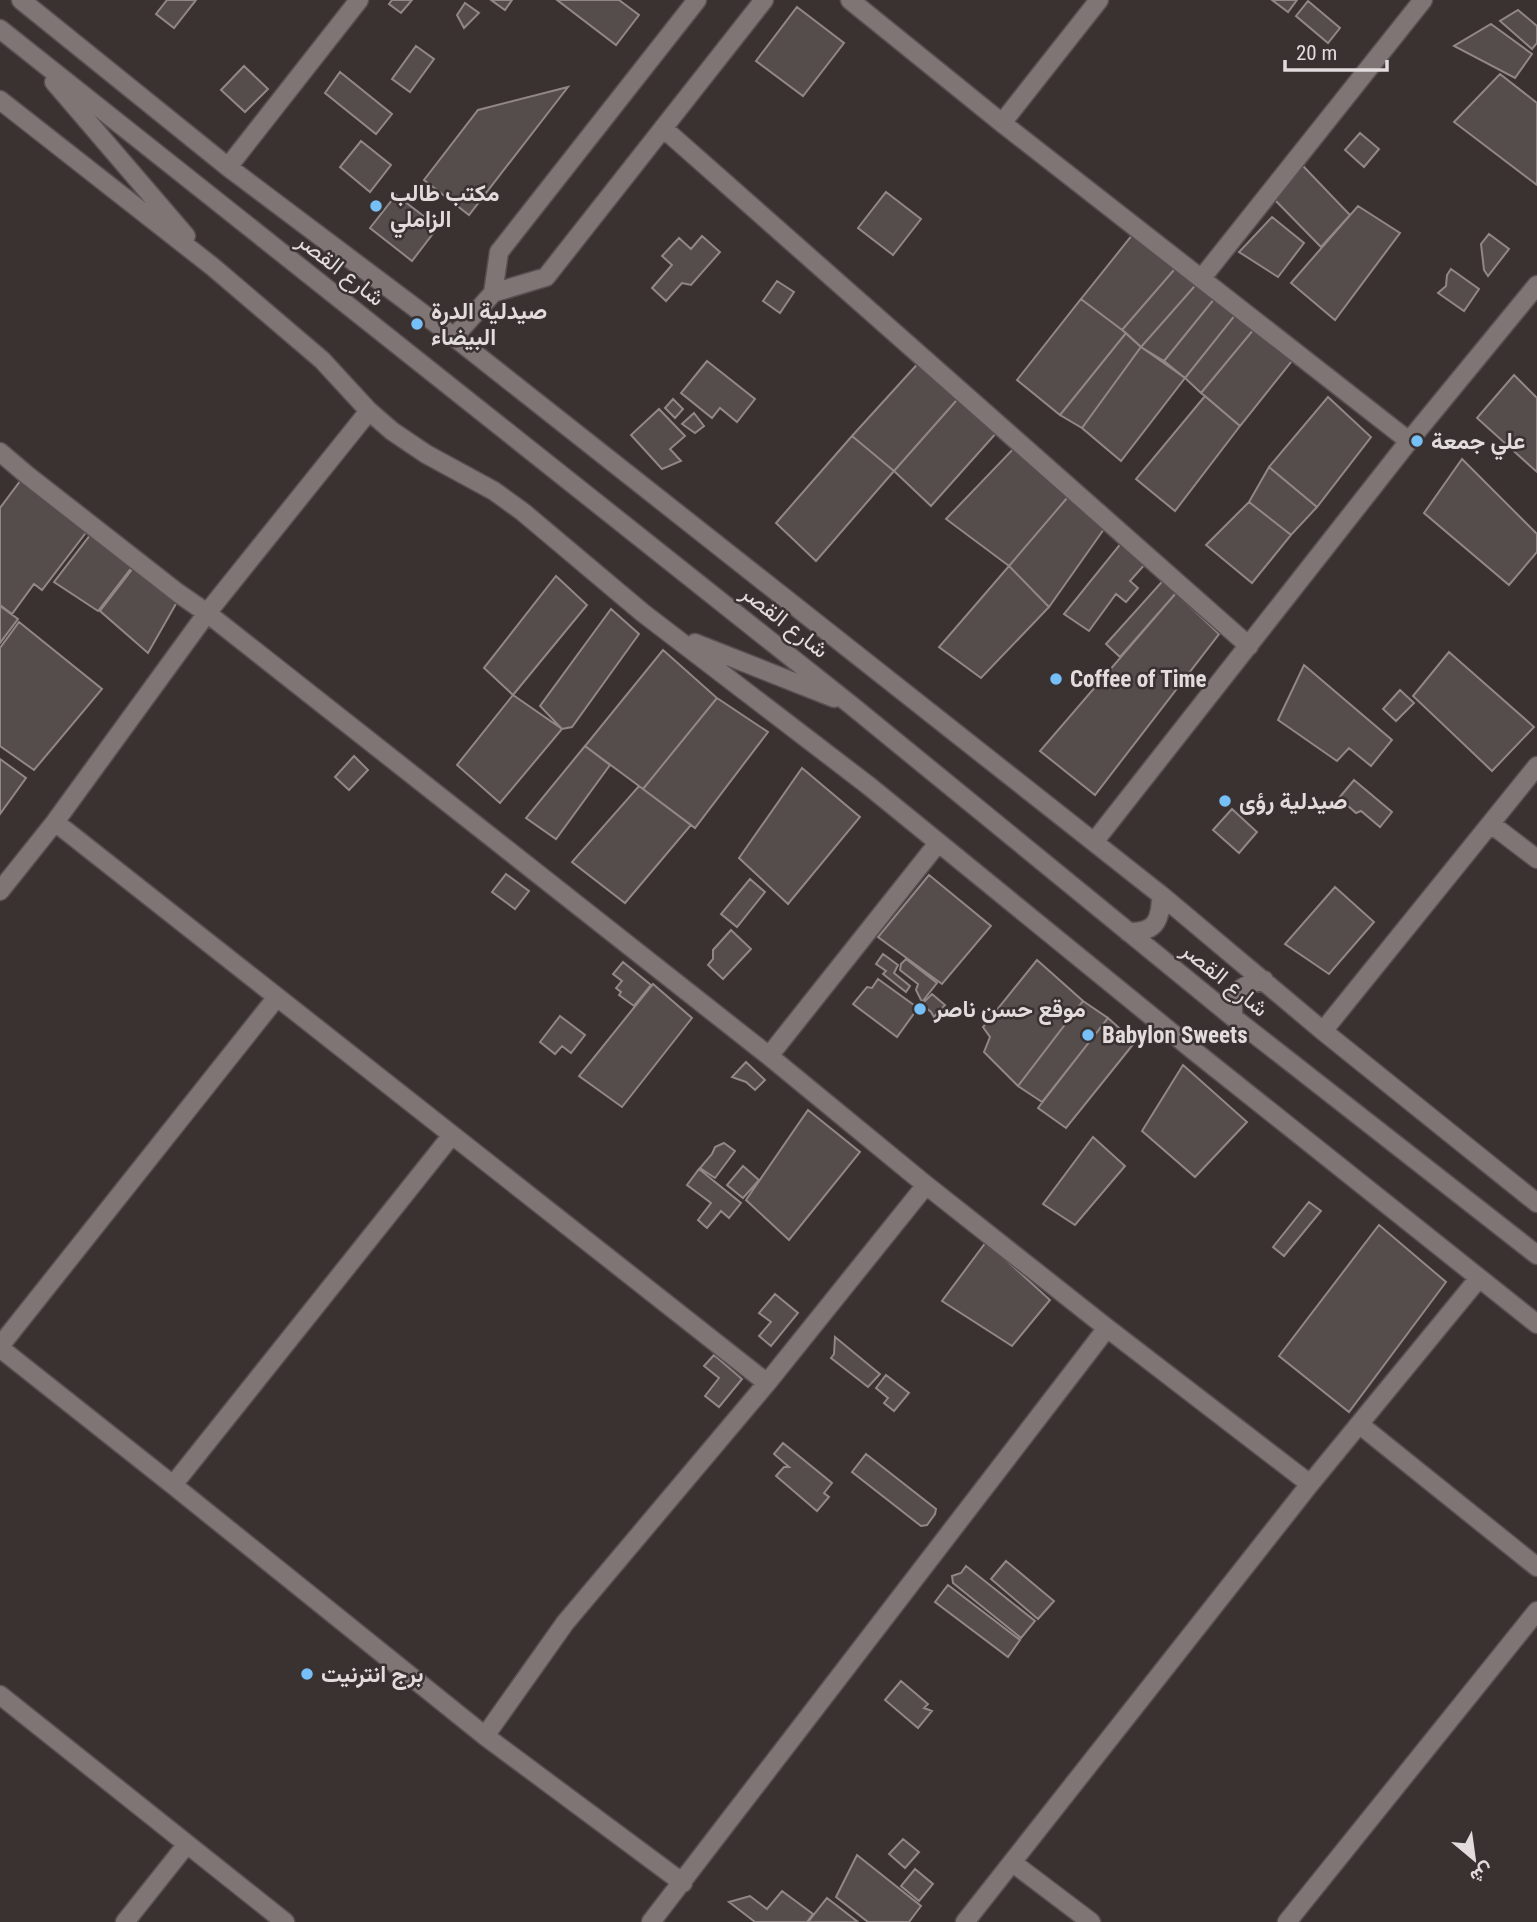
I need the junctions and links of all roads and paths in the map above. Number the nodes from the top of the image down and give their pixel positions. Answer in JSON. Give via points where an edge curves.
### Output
{"nodes":[{"id":1,"x":21,"y":0,"type":"edge"},
{"id":2,"x":359,"y":0,"type":"edge"},
{"id":3,"x":697,"y":0,"type":"edge"},
{"id":4,"x":764,"y":0,"type":"edge"},
{"id":5,"x":850,"y":0,"type":"edge"},
{"id":6,"x":1099,"y":0,"type":"edge"},
{"id":7,"x":1423,"y":0,"type":"edge"},
{"id":8,"x":0,"y":29,"type":"edge"},
{"id":9,"x":29,"y":52,"type":"junction"},
{"id":10,"x":0,"y":100,"type":"edge"},
{"id":11,"x":1002,"y":124,"type":"junction"},
{"id":12,"x":663,"y":128,"type":"junction"},
{"id":13,"x":228,"y":167,"type":"junction"},
{"id":14,"x":213,"y":267,"type":"junction"},
{"id":15,"x":1201,"y":279,"type":"junction"},
{"id":16,"x":1537,"y":285,"type":"edge"},
{"id":17,"x":493,"y":293,"type":"junction"},
{"id":18,"x":454,"y":337,"type":"junction"},
{"id":19,"x":369,"y":411,"type":"junction"},
{"id":20,"x":1409,"y":441,"type":"junction"},
{"id":21,"x":0,"y":452,"type":"edge"},
{"id":22,"x":207,"y":613,"type":"junction"},
{"id":23,"x":660,"y":625,"type":"junction"},
{"id":24,"x":1249,"y":646,"type":"junction"},
{"id":25,"x":851,"y":705,"type":"junction"},
{"id":26,"x":1537,"y":766,"type":"edge"},
{"id":27,"x":55,"y":822,"type":"junction"},
{"id":28,"x":1492,"y":824,"type":"junction"},
{"id":29,"x":1094,"y":842,"type":"junction"},
{"id":30,"x":938,"y":843,"type":"junction"},
{"id":31,"x":1537,"y":859,"type":"edge"},
{"id":32,"x":0,"y":891,"type":"edge"},
{"id":33,"x":1161,"y":895,"type":"junction"},
{"id":34,"x":1128,"y":932,"type":"junction"},
{"id":35,"x":1264,"y":980,"type":"junction"},
{"id":36,"x":277,"y":997,"type":"junction"},
{"id":37,"x":1234,"y":1018,"type":"junction"},
{"id":38,"x":1323,"y":1031,"type":"junction"},
{"id":39,"x":769,"y":1056,"type":"junction"},
{"id":40,"x":452,"y":1135,"type":"junction"},
{"id":41,"x":926,"y":1185,"type":"junction"},
{"id":42,"x":1537,"y":1203,"type":"edge"},
{"id":43,"x":1537,"y":1255,"type":"edge"},
{"id":44,"x":1479,"y":1278,"type":"junction"},
{"id":45,"x":1537,"y":1324,"type":"edge"},
{"id":46,"x":1107,"y":1328,"type":"junction"},
{"id":47,"x":0,"y":1347,"type":"edge"},
{"id":48,"x":767,"y":1384,"type":"junction"},
{"id":49,"x":1359,"y":1424,"type":"junction"},
{"id":50,"x":1310,"y":1484,"type":"junction"},
{"id":51,"x":173,"y":1485,"type":"junction"},
{"id":52,"x":1537,"y":1567,"type":"edge"},
{"id":53,"x":1537,"y":1611,"type":"edge"},
{"id":54,"x":0,"y":1696,"type":"edge"},
{"id":55,"x":485,"y":1736,"type":"junction"},
{"id":56,"x":187,"y":1844,"type":"junction"},
{"id":57,"x":1013,"y":1863,"type":"junction"},
{"id":58,"x":683,"y":1883,"type":"junction"},
{"id":59,"x":125,"y":1922,"type":"edge"},
{"id":60,"x":285,"y":1922,"type":"edge"},
{"id":61,"x":652,"y":1922,"type":"edge"},
{"id":62,"x":965,"y":1922,"type":"edge"},
{"id":63,"x":1090,"y":1922,"type":"edge"},
{"id":64,"x":1287,"y":1922,"type":"edge"}],
"edges":[{"from":1,"to":13,"type":"street","name":"شارع القصر"},
{"from":2,"to":13,"type":"street"},
{"from":3,"to":17,"type":"street","via":[[499,252]]},
{"from":4,"to":12,"type":"street"},
{"from":5,"to":11,"type":"street"},
{"from":6,"to":11,"type":"street"},
{"from":7,"to":15,"type":"street"},
{"from":8,"to":9,"type":"street","name":"شارع القصر"},
{"from":9,"to":14,"type":"street"},
{"from":9,"to":25,"type":"street","name":"شارع القصر"},
{"from":10,"to":14,"type":"street"},
{"from":11,"to":15,"type":"street"},
{"from":12,"to":17,"type":"street","via":[[546,277]]},
{"from":12,"to":24,"type":"street"},
{"from":13,"to":18,"type":"street","name":"شارع القصر"},
{"from":14,"to":19,"type":"street","via":[[322,360]]},
{"from":15,"to":20,"type":"street"},
{"from":16,"to":20,"type":"street"},
{"from":17,"to":18,"type":"street"},
{"from":18,"to":29,"type":"street","name":"شارع القصر"},
{"from":19,"to":22,"type":"street"},
{"from":19,"to":23,"type":"street","via":[[426,454],[523,512]]},
{"from":20,"to":24,"type":"street"},
{"from":21,"to":22,"type":"street"},
{"from":22,"to":27,"type":"street"},
{"from":22,"to":39,"type":"street"},
{"from":23,"to":25,"type":"street"},
{"from":23,"to":30,"type":"street"},
{"from":24,"to":29,"type":"street"},
{"from":25,"to":34,"type":"street","name":"شارع القصر"},
{"from":26,"to":28,"type":"street"},
{"from":27,"to":32,"type":"street"},
{"from":27,"to":36,"type":"street"},
{"from":28,"to":31,"type":"street"},
{"from":28,"to":38,"type":"street"},
{"from":29,"to":33,"type":"street","name":"شارع القصر"},
{"from":30,"to":39,"type":"street"},
{"from":30,"to":44,"type":"street"},
{"from":33,"to":34,"type":"street","via":[[1157,921],[1142,932]]},
{"from":33,"to":35,"type":"street","name":"شارع القصر"},
{"from":34,"to":37,"type":"street","name":"شارع القصر"},
{"from":35,"to":37,"type":"street","via":[[1238,991],[1233,998]]},
{"from":35,"to":38,"type":"street","name":"شارع القصر"},
{"from":36,"to":40,"type":"street"},
{"from":36,"to":47,"type":"street"},
{"from":37,"to":43,"type":"street","name":"شارع القصر"},
{"from":38,"to":42,"type":"street","name":"شارع القصر"},
{"from":39,"to":41,"type":"street"},
{"from":40,"to":48,"type":"street"},
{"from":40,"to":51,"type":"street"},
{"from":41,"to":46,"type":"street"},
{"from":41,"to":48,"type":"street"},
{"from":44,"to":45,"type":"street"},
{"from":44,"to":49,"type":"street"},
{"from":46,"to":50,"type":"street"},
{"from":46,"to":58,"type":"street"},
{"from":47,"to":51,"type":"street"},
{"from":48,"to":55,"type":"street","via":[[565,1623]]},
{"from":49,"to":50,"type":"street"},
{"from":49,"to":52,"type":"street"},
{"from":50,"to":57,"type":"street"},
{"from":51,"to":55,"type":"street"},
{"from":53,"to":64,"type":"street"},
{"from":54,"to":56,"type":"street"},
{"from":55,"to":58,"type":"street"},
{"from":56,"to":59,"type":"street"},
{"from":56,"to":60,"type":"street"},
{"from":57,"to":62,"type":"street"},
{"from":57,"to":63,"type":"street"},
{"from":58,"to":61,"type":"street"}]}
